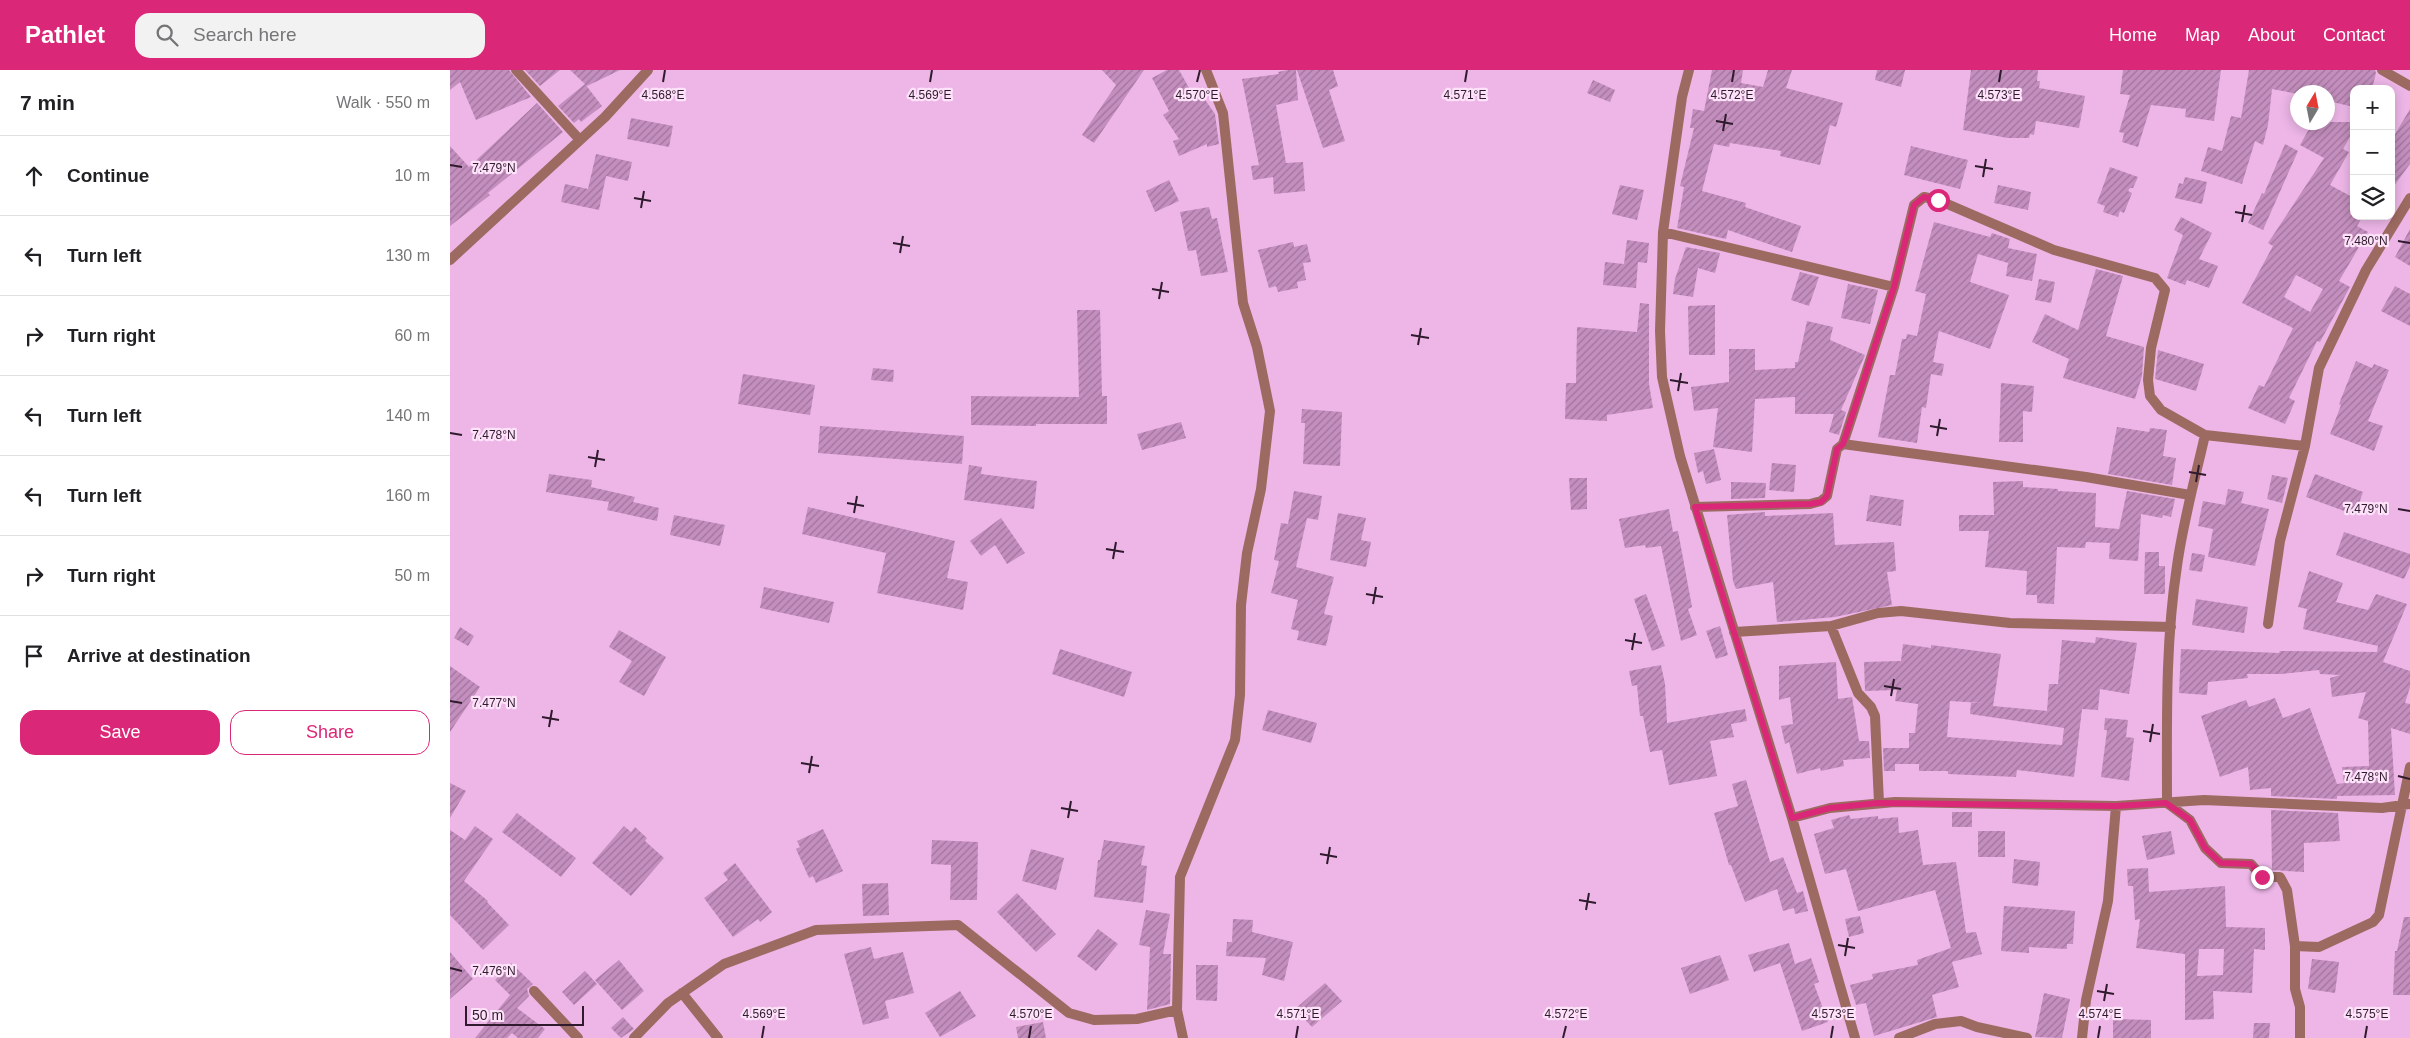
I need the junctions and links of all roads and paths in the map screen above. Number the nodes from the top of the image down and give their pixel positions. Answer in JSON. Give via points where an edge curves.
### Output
{"nodes":[{"id":1,"x":516,"y":70,"type":"edge"},
{"id":2,"x":648,"y":70,"type":"edge"},
{"id":3,"x":1206,"y":70,"type":"edge"},
{"id":4,"x":1689,"y":70,"type":"edge"},
{"id":5,"x":2382,"y":70,"type":"edge"},
{"id":6,"x":2410,"y":86,"type":"edge"},
{"id":7,"x":580,"y":140,"type":"junction"},
{"id":8,"x":2410,"y":198,"type":"edge"},
{"id":9,"x":1663,"y":232,"type":"junction"},
{"id":10,"x":450,"y":260,"type":"edge"},
{"id":11,"x":1894,"y":287,"type":"junction"},
{"id":12,"x":2206,"y":435,"type":"junction"},
{"id":13,"x":1843,"y":444,"type":"junction"},
{"id":14,"x":2305,"y":446,"type":"junction"},
{"id":15,"x":2190,"y":495,"type":"junction"},
{"id":16,"x":1695,"y":507,"type":"junction"},
{"id":17,"x":2268,"y":624,"type":"dead end"},
{"id":18,"x":1831,"y":626,"type":"junction"},
{"id":19,"x":2171,"y":627,"type":"junction"},
{"id":20,"x":1734,"y":632,"type":"junction"},
{"id":21,"x":2410,"y":767,"type":"edge"},
{"id":22,"x":1878,"y":803,"type":"junction"},
{"id":23,"x":2166,"y":803,"type":"junction"},
{"id":24,"x":2406,"y":804,"type":"edge"},
{"id":25,"x":2116,"y":806,"type":"junction"},
{"id":26,"x":1792,"y":818,"type":"junction"},
{"id":27,"x":2295,"y":946,"type":"junction"},
{"id":28,"x":534,"y":991,"type":"dead end"},
{"id":29,"x":682,"y":993,"type":"junction"},
{"id":30,"x":1176,"y":1010,"type":"junction"},
{"id":31,"x":578,"y":1038,"type":"edge"},
{"id":32,"x":634,"y":1038,"type":"edge"},
{"id":33,"x":718,"y":1038,"type":"edge"},
{"id":34,"x":1183,"y":1038,"type":"edge"},
{"id":35,"x":1856,"y":1038,"type":"edge"},
{"id":36,"x":1899,"y":1038,"type":"edge"},
{"id":37,"x":2026,"y":1038,"type":"edge"},
{"id":38,"x":2082,"y":1038,"type":"edge"},
{"id":39,"x":2300,"y":1038,"type":"edge"}],
"edges":[{"from":1,"to":7,"type":"street"},
{"from":2,"to":7,"type":"street"},
{"from":3,"to":30,"type":"street","via":[[1223,112],[1243,303],[1257,347],[1270,411],[1261,489],[1247,553],[1241,605],[1240,695],[1235,740],[1180,877]]},
{"from":4,"to":9,"type":"street","via":[[1682,97]]},
{"from":5,"to":6,"type":"street"},
{"from":7,"to":10,"type":"street"},
{"from":8,"to":14,"type":"street","via":[[2366,270],[2319,368]]},
{"from":9,"to":11,"type":"street"},
{"from":9,"to":16,"type":"street","via":[[1662,377]]},
{"from":11,"to":12,"type":"street","via":[[1914,205],[1924,197],[1938,200],[2054,250],[2155,278],[2165,290],[2151,348],[2150,396],[2161,410]]},
{"from":11,"to":13,"type":"street"},
{"from":12,"to":14,"type":"street"},
{"from":12,"to":15,"type":"street"},
{"from":13,"to":15,"type":"street","via":[[2086,477]]},
{"from":13,"to":16,"type":"street","via":[[1837,449],[1827,496],[1821,502]]},
{"from":14,"to":17,"type":"street","via":[[2280,541]]},
{"from":15,"to":19,"type":"street","via":[[2176,566]]},
{"from":16,"to":20,"type":"street"},
{"from":18,"to":19,"type":"street","via":[[1878,613],[1902,611],[2010,623]]},
{"from":18,"to":20,"type":"street"},
{"from":18,"to":22,"type":"street","via":[[1858,693],[1871,707],[1874,716]]},
{"from":19,"to":23,"type":"street"},
{"from":20,"to":26,"type":"street"},
{"from":21,"to":24,"type":"street"},
{"from":22,"to":25,"type":"street"},
{"from":22,"to":26,"type":"street","via":[[1830,808]]},
{"from":23,"to":24,"type":"street","via":[[2204,800],[2382,808]]},
{"from":23,"to":25,"type":"street"},
{"from":23,"to":27,"type":"street","via":[[2190,820],[2205,848],[2221,863],[2251,864],[2262,877],[2280,878],[2287,890]]},
{"from":24,"to":27,"type":"street","via":[[2379,915],[2373,922],[2320,947]]},
{"from":25,"to":38,"type":"street","via":[[2108,901],[2086,1000]]},
{"from":26,"to":35,"type":"street"},
{"from":27,"to":39,"type":"street"},
{"from":28,"to":31,"type":"street"},
{"from":29,"to":30,"type":"street","via":[[724,964],[816,930],[958,925],[1069,1013],[1094,1020],[1137,1019]]},
{"from":29,"to":32,"type":"street"},
{"from":29,"to":33,"type":"street"},
{"from":30,"to":34,"type":"street"},
{"from":36,"to":37,"type":"street","via":[[1935,1024],[1961,1021]]}]}
